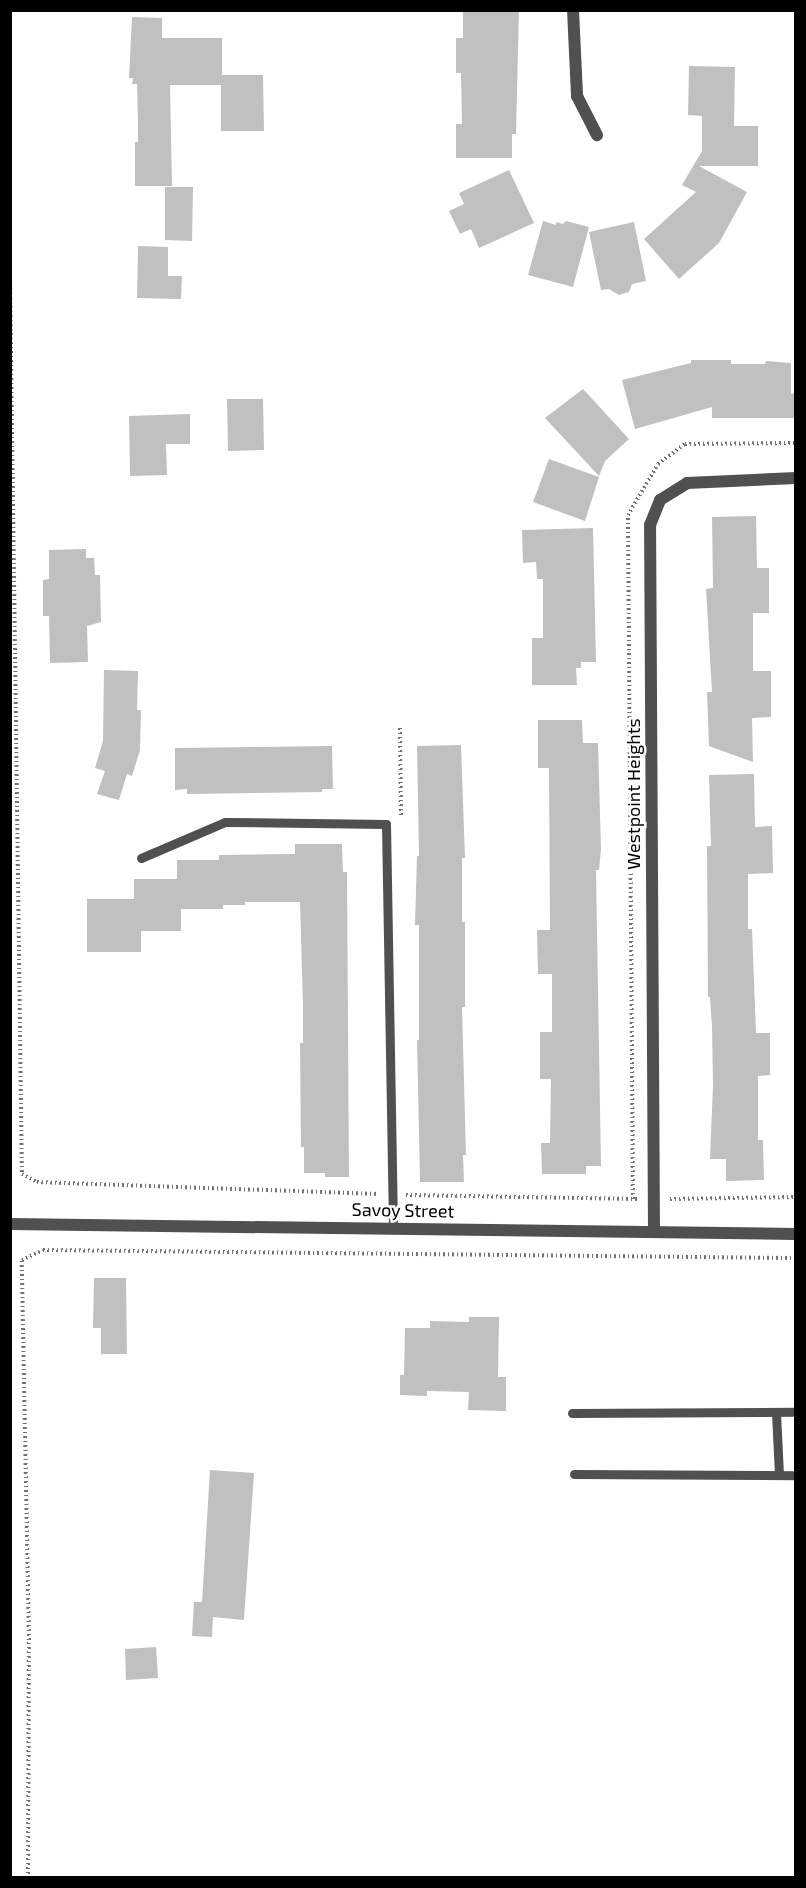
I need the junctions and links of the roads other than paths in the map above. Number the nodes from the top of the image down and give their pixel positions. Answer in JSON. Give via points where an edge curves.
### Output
{"nodes":[{"id":1,"x":573,"y":10,"type":"edge"},
{"id":2,"x":597,"y":135,"type":"dead end"},
{"id":3,"x":795,"y":478,"type":"edge"},
{"id":4,"x":141,"y":858,"type":"dead end"},
{"id":5,"x":10,"y":1224,"type":"edge"},
{"id":6,"x":393,"y":1228,"type":"junction"},
{"id":7,"x":654,"y":1231,"type":"junction"},
{"id":8,"x":795,"y":1234,"type":"edge"},
{"id":9,"x":795,"y":1412,"type":"edge"},
{"id":10,"x":572,"y":1413,"type":"dead end"},
{"id":11,"x":776,"y":1413,"type":"junction"},
{"id":12,"x":574,"y":1474,"type":"dead end"},
{"id":13,"x":779,"y":1475,"type":"junction"},
{"id":14,"x":795,"y":1475,"type":"edge"}],
"edges":[{"from":1,"to":2,"type":"street","via":[[577,96]]},
{"from":3,"to":7,"type":"street","name":"Westpoint Heights","via":[[687,483],[660,500],[650,525]]},
{"from":4,"to":6,"type":"lane","via":[[225,822],[386,824]]},
{"from":5,"to":6,"type":"street","name":"Savoy Street"},
{"from":6,"to":7,"type":"street","name":"Savoy Street"},
{"from":7,"to":8,"type":"street","name":"Savoy Street"},
{"from":9,"to":11,"type":"lane"},
{"from":10,"to":11,"type":"lane"},
{"from":11,"to":13,"type":"lane"},
{"from":12,"to":13,"type":"lane"},
{"from":13,"to":14,"type":"lane"}]}
